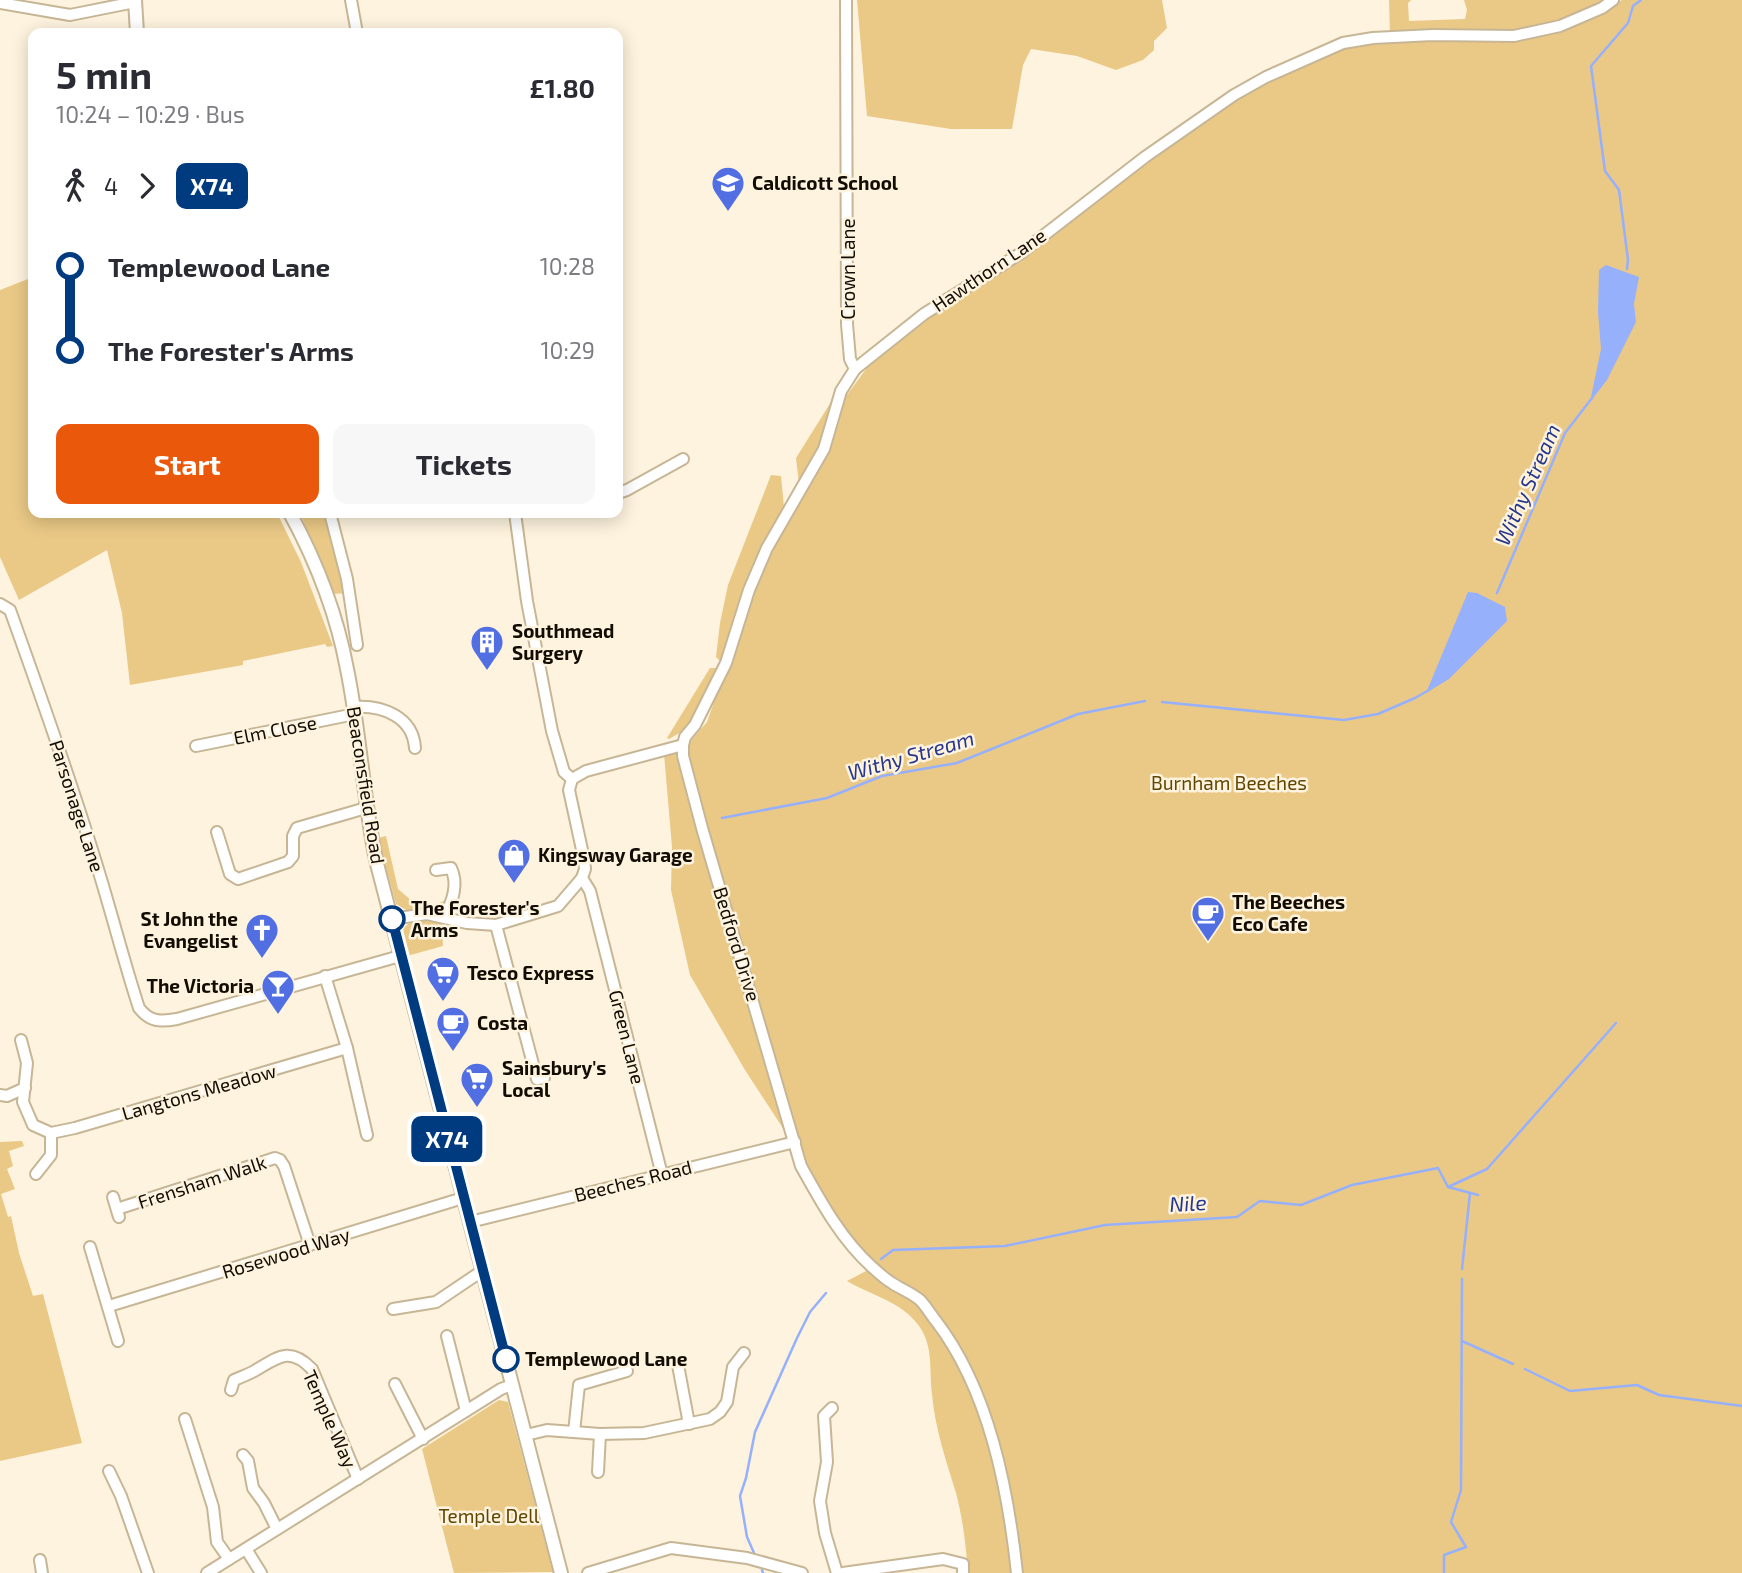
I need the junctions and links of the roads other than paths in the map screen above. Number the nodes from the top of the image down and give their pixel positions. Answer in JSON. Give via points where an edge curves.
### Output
{"nodes":[{"id":1,"x":351,"y":0,"type":"edge"},
{"id":2,"x":846,"y":0,"type":"edge"},
{"id":3,"x":1613,"y":0,"type":"edge"},
{"id":4,"x":135,"y":1,"type":"edge"},
{"id":5,"x":0,"y":2,"type":"edge"},
{"id":6,"x":137,"y":28,"type":"edge"},
{"id":7,"x":356,"y":28,"type":"edge"},
{"id":8,"x":855,"y":369,"type":"junction"},
{"id":9,"x":683,"y":459,"type":"dead end"},
{"id":10,"x":623,"y":491,"type":"edge"},
{"id":11,"x":292,"y":518,"type":"edge"},
{"id":12,"x":331,"y":518,"type":"edge"},
{"id":13,"x":517,"y":518,"type":"edge"},
{"id":14,"x":350,"y":602,"type":"junction"},
{"id":15,"x":0,"y":604,"type":"edge"},
{"id":16,"x":330,"y":606,"type":"junction"},
{"id":17,"x":357,"y":645,"type":"dead end"},
{"id":18,"x":354,"y":711,"type":"junction"},
{"id":19,"x":683,"y":745,"type":"junction"},
{"id":20,"x":196,"y":746,"type":"dead end"},
{"id":21,"x":415,"y":748,"type":"dead end"},
{"id":22,"x":572,"y":779,"type":"junction"},
{"id":23,"x":366,"y":808,"type":"junction"},
{"id":24,"x":217,"y":832,"type":"dead end"},
{"id":25,"x":436,"y":870,"type":"dead end"},
{"id":26,"x":582,"y":878,"type":"junction"},
{"id":27,"x":445,"y":917,"type":"junction"},
{"id":28,"x":391,"y":919,"type":"junction"},
{"id":29,"x":496,"y":925,"type":"junction"},
{"id":30,"x":400,"y":956,"type":"junction"},
{"id":31,"x":326,"y":976,"type":"junction"},
{"id":32,"x":21,"y":1040,"type":"dead end"},
{"id":33,"x":347,"y":1048,"type":"junction"},
{"id":34,"x":537,"y":1080,"type":"dead end"},
{"id":35,"x":25,"y":1088,"type":"junction"},
{"id":36,"x":0,"y":1095,"type":"edge"},
{"id":37,"x":51,"y":1133,"type":"junction"},
{"id":38,"x":367,"y":1135,"type":"dead end"},
{"id":39,"x":795,"y":1142,"type":"junction"},
{"id":40,"x":36,"y":1174,"type":"dead end"},
{"id":41,"x":662,"y":1175,"type":"junction"},
{"id":42,"x":113,"y":1197,"type":"dead end"},
{"id":43,"x":463,"y":1198,"type":"junction"},
{"id":44,"x":470,"y":1222,"type":"junction"},
{"id":45,"x":310,"y":1245,"type":"junction"},
{"id":46,"x":95,"y":1254,"type":"dead end"},
{"id":47,"x":482,"y":1271,"type":"junction"},
{"id":48,"x":109,"y":1306,"type":"junction"},
{"id":49,"x":393,"y":1309,"type":"dead end"},
{"id":50,"x":447,"y":1336,"type":"dead end"},
{"id":51,"x":118,"y":1341,"type":"dead end"},
{"id":52,"x":744,"y":1353,"type":"dead end"},
{"id":53,"x":678,"y":1365,"type":"dead end"},
{"id":54,"x":627,"y":1371,"type":"dead end"},
{"id":55,"x":230,"y":1381,"type":"dead end"},
{"id":56,"x":395,"y":1384,"type":"dead end"},
{"id":57,"x":512,"y":1385,"type":"junction"},
{"id":58,"x":832,"y":1408,"type":"dead end"},
{"id":59,"x":467,"y":1411,"type":"junction"},
{"id":60,"x":185,"y":1419,"type":"dead end"},
{"id":61,"x":690,"y":1424,"type":"junction"},
{"id":62,"x":574,"y":1432,"type":"junction"},
{"id":63,"x":600,"y":1434,"type":"junction"},
{"id":64,"x":526,"y":1435,"type":"junction"},
{"id":65,"x":424,"y":1439,"type":"junction"},
{"id":66,"x":243,"y":1455,"type":"dead end"},
{"id":67,"x":109,"y":1471,"type":"dead end"},
{"id":68,"x":598,"y":1472,"type":"dead end"},
{"id":69,"x":358,"y":1479,"type":"junction"},
{"id":70,"x":277,"y":1529,"type":"junction"},
{"id":71,"x":246,"y":1549,"type":"junction"},
{"id":72,"x":229,"y":1559,"type":"junction"},
{"id":73,"x":40,"y":1560,"type":"dead end"},
{"id":74,"x":42,"y":1573,"type":"edge"},
{"id":75,"x":148,"y":1573,"type":"edge"},
{"id":76,"x":207,"y":1573,"type":"edge"},
{"id":77,"x":261,"y":1573,"type":"edge"},
{"id":78,"x":561,"y":1573,"type":"edge"},
{"id":79,"x":589,"y":1573,"type":"edge"},
{"id":80,"x":802,"y":1573,"type":"edge"},
{"id":81,"x":837,"y":1573,"type":"edge"},
{"id":82,"x":843,"y":1573,"type":"edge"},
{"id":83,"x":962,"y":1573,"type":"edge"},
{"id":84,"x":1017,"y":1573,"type":"edge"}],
"edges":[{"from":1,"to":7,"type":"street"},
{"from":2,"to":8,"type":"street","name":"Crown Lane","via":[[847,324]]},
{"from":3,"to":8,"type":"street","name":"Hawthorn Lane","via":[[1560,26],[1514,36],[1433,35],[1343,43],[1266,77],[1145,157],[1021,253],[923,314]]},
{"from":4,"to":5,"type":"street","via":[[69,15]]},
{"from":4,"to":6,"type":"main road"},
{"from":8,"to":19,"type":"street","name":"Hawthorn Lane","via":[[841,391],[824,449],[767,548],[726,663]]},
{"from":9,"to":10,"type":"street"},
{"from":11,"to":16,"type":"main road","name":"Beaconsfield Road"},
{"from":12,"to":14,"type":"street"},
{"from":13,"to":22,"type":"street","via":[[517,543],[552,731],[564,772]]},
{"from":14,"to":16,"type":"street"},
{"from":14,"to":17,"type":"street"},
{"from":15,"to":31,"type":"street","name":"Parsonage Lane","via":[[10,610],[40,694],[144,1014],[153,1021],[177,1019]]},
{"from":16,"to":18,"type":"main road","name":"Beaconsfield Road"},
{"from":18,"to":20,"type":"street","name":"Elm Close"},
{"from":18,"to":21,"type":"street","via":[[372,707],[402,719],[409,725]]},
{"from":18,"to":23,"type":"main road","name":"Beaconsfield Road"},
{"from":19,"to":22,"type":"street","via":[[586,771]]},
{"from":19,"to":39,"type":"street","name":"Bedford Drive","via":[[702,828]]},
{"from":22,"to":26,"type":"street","name":"Green Lane","via":[[569,790],[584,859]]},
{"from":23,"to":24,"type":"street","via":[[297,828],[288,862],[238,878],[230,874]]},
{"from":23,"to":28,"type":"main road","name":"Beaconsfield Road"},
{"from":25,"to":27,"type":"street","via":[[453,872],[455,885]]},
{"from":26,"to":29,"type":"street","via":[[558,906]]},
{"from":26,"to":41,"type":"street","name":"Green Lane","via":[[590,891]]},
{"from":27,"to":28,"type":"street","via":[[427,914]]},
{"from":27,"to":29,"type":"street"},
{"from":28,"to":30,"type":"main road","name":"Beaconsfield Road"},
{"from":29,"to":34,"type":"street"},
{"from":30,"to":31,"type":"street"},
{"from":30,"to":43,"type":"main road","name":"Beaconsfield Road"},
{"from":31,"to":33,"type":"street"},
{"from":32,"to":35,"type":"street","via":[[27,1063]]},
{"from":33,"to":37,"type":"street","name":"Langtons Meadow"},
{"from":33,"to":38,"type":"street"},
{"from":35,"to":36,"type":"street"},
{"from":35,"to":37,"type":"street","via":[[23,1102],[33,1125]]},
{"from":37,"to":40,"type":"street","via":[[51,1154]]},
{"from":39,"to":41,"type":"street","name":"Beeches Road"},
{"from":39,"to":84,"type":"street","name":"Bedford Drive","via":[[802,1166],[845,1238],[869,1265],[919,1300],[964,1366],[998,1458]]},
{"from":41,"to":44,"type":"street","name":"Beeches Road"},
{"from":42,"to":45,"type":"street","name":"Frensham Walk","via":[[118,1213],[275,1158],[280,1160]]},
{"from":43,"to":44,"type":"main road","name":"Beaconsfield Road"},
{"from":43,"to":45,"type":"street","name":"Rosewood Way"},
{"from":44,"to":47,"type":"main road","name":"Beaconsfield Road"},
{"from":45,"to":48,"type":"street","name":"Rosewood Way"},
{"from":46,"to":48,"type":"street"},
{"from":47,"to":49,"type":"street","via":[[436,1302]]},
{"from":47,"to":57,"type":"main road","name":"Beaconsfield Road"},
{"from":48,"to":51,"type":"street"},
{"from":50,"to":59,"type":"street"},
{"from":52,"to":61,"type":"street","via":[[733,1367],[727,1402],[720,1412]]},
{"from":53,"to":61,"type":"street"},
{"from":54,"to":62,"type":"street","via":[[579,1385]]},
{"from":55,"to":69,"type":"street","name":"Temple Way","via":[[275,1357],[290,1355],[306,1363]]},
{"from":56,"to":65,"type":"street"},
{"from":57,"to":59,"type":"street"},
{"from":57,"to":64,"type":"main road","name":"Beaconsfield Road"},
{"from":58,"to":81,"type":"street","via":[[824,1416],[827,1462],[820,1501]]},
{"from":59,"to":65,"type":"street"},
{"from":60,"to":72,"type":"street","via":[[213,1507],[217,1542]]},
{"from":61,"to":63,"type":"street","via":[[644,1433]]},
{"from":62,"to":63,"type":"street"},
{"from":62,"to":64,"type":"street","via":[[547,1430]]},
{"from":63,"to":68,"type":"street"},
{"from":64,"to":78,"type":"main road","name":"Beaconsfield Road"},
{"from":65,"to":69,"type":"street"},
{"from":66,"to":70,"type":"street","via":[[253,1488]]},
{"from":67,"to":75,"type":"street"},
{"from":69,"to":70,"type":"street"},
{"from":70,"to":71,"type":"street"},
{"from":71,"to":72,"type":"street"},
{"from":71,"to":77,"type":"street"},
{"from":72,"to":76,"type":"street"},
{"from":73,"to":74,"type":"street"},
{"from":79,"to":80,"type":"street","via":[[671,1548],[747,1558]]},
{"from":82,"to":83,"type":"street","via":[[943,1559],[963,1564]]}]}
